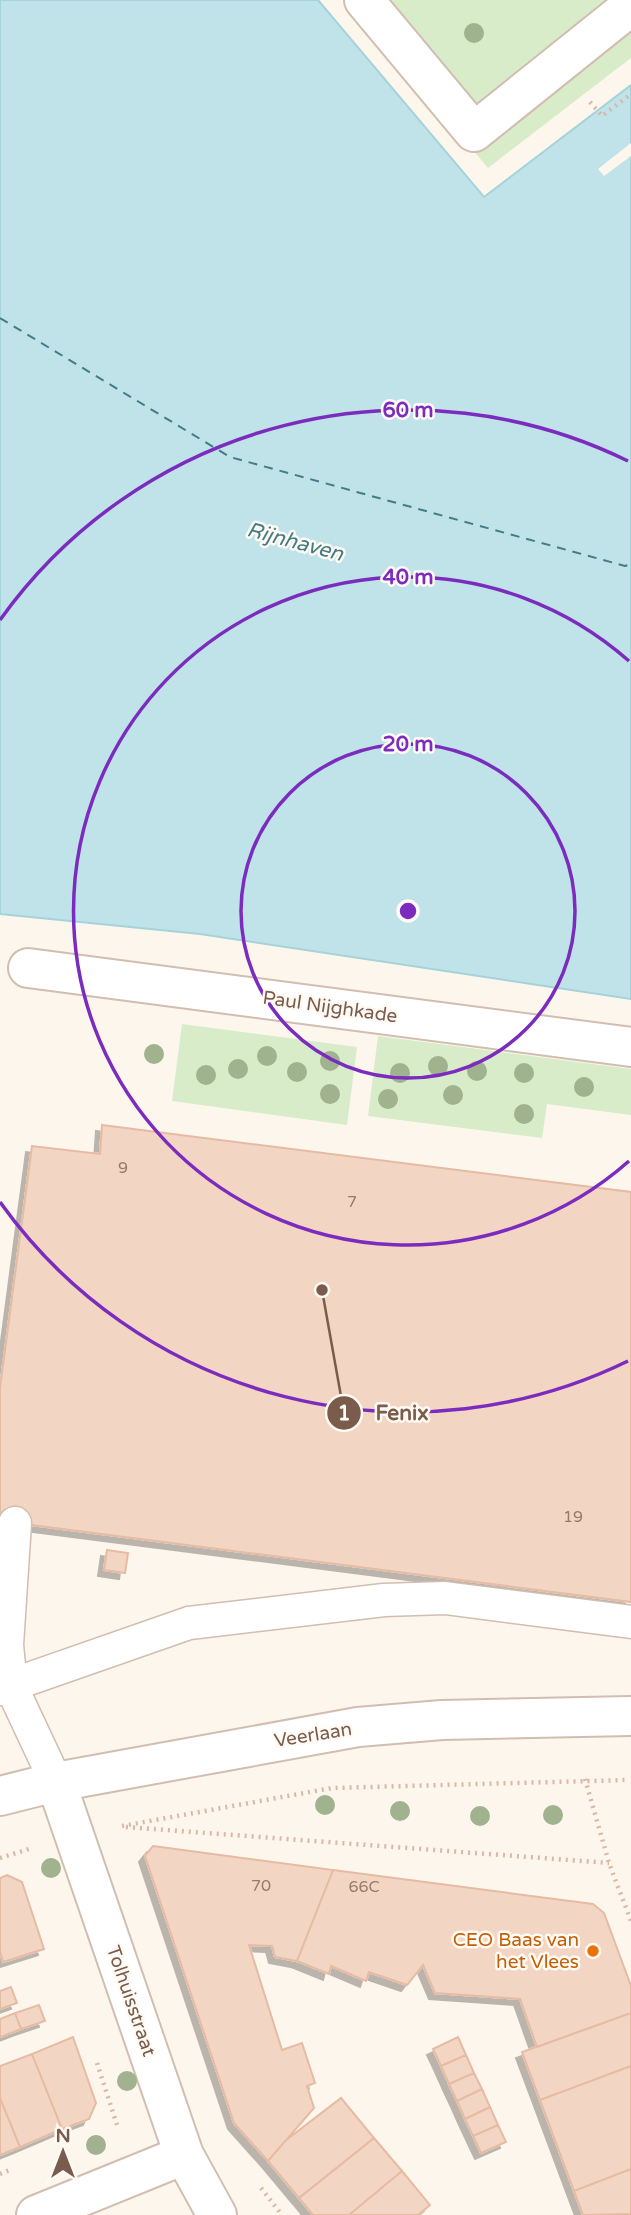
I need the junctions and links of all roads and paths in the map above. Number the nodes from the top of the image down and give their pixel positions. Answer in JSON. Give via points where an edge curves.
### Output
{"nodes":[{"id":1,"x":364,"y":0,"type":"edge"},
{"id":2,"x":631,"y":6,"type":"edge"},
{"id":3,"x":631,"y":94,"type":"edge"},
{"id":4,"x":597,"y":111,"type":"dead end"},
{"id":5,"x":28,"y":968,"type":"dead end"},
{"id":6,"x":631,"y":1047,"type":"edge"},
{"id":7,"x":15,"y":1523,"type":"dead end"},
{"id":8,"x":631,"y":1622,"type":"edge"},
{"id":9,"x":6,"y":1688,"type":"edge"},
{"id":10,"x":631,"y":1716,"type":"edge"},
{"id":11,"x":585,"y":1779,"type":"junction"},
{"id":12,"x":627,"y":1780,"type":"dead end"},
{"id":13,"x":56,"y":1782,"type":"junction"},
{"id":14,"x":0,"y":1796,"type":"edge"},
{"id":15,"x":609,"y":1863,"type":"junction"},
{"id":16,"x":631,"y":1921,"type":"edge"},
{"id":17,"x":184,"y":2155,"type":"junction"},
{"id":18,"x":36,"y":2215,"type":"edge"},
{"id":19,"x":217,"y":2215,"type":"edge"}],
"edges":[{"from":1,"to":2,"type":"street","via":[[474,132]]},
{"from":3,"to":4,"type":"path","via":[[602,116]]},
{"from":5,"to":6,"type":"street","name":"Paul Nijghkade"},
{"from":7,"to":9,"type":"lane"},
{"from":8,"to":9,"type":"lane","via":[[444,1598],[384,1600],[190,1623]]},
{"from":9,"to":13,"type":"lane"},
{"from":10,"to":13,"type":"street","name":"Veerlaan","via":[[442,1720],[358,1727]]},
{"from":11,"to":12,"type":"path"},
{"from":11,"to":15,"type":"path"},
{"from":11,"to":15,"type":"path","via":[[332,1788],[119,1827]]},
{"from":13,"to":14,"type":"street","name":"Veerlaan"},
{"from":13,"to":17,"type":"street","name":"Tolhuisstraat"},
{"from":15,"to":16,"type":"path"},
{"from":17,"to":18,"type":"street"},
{"from":17,"to":19,"type":"street","name":"Tolhuisstraat"}]}
